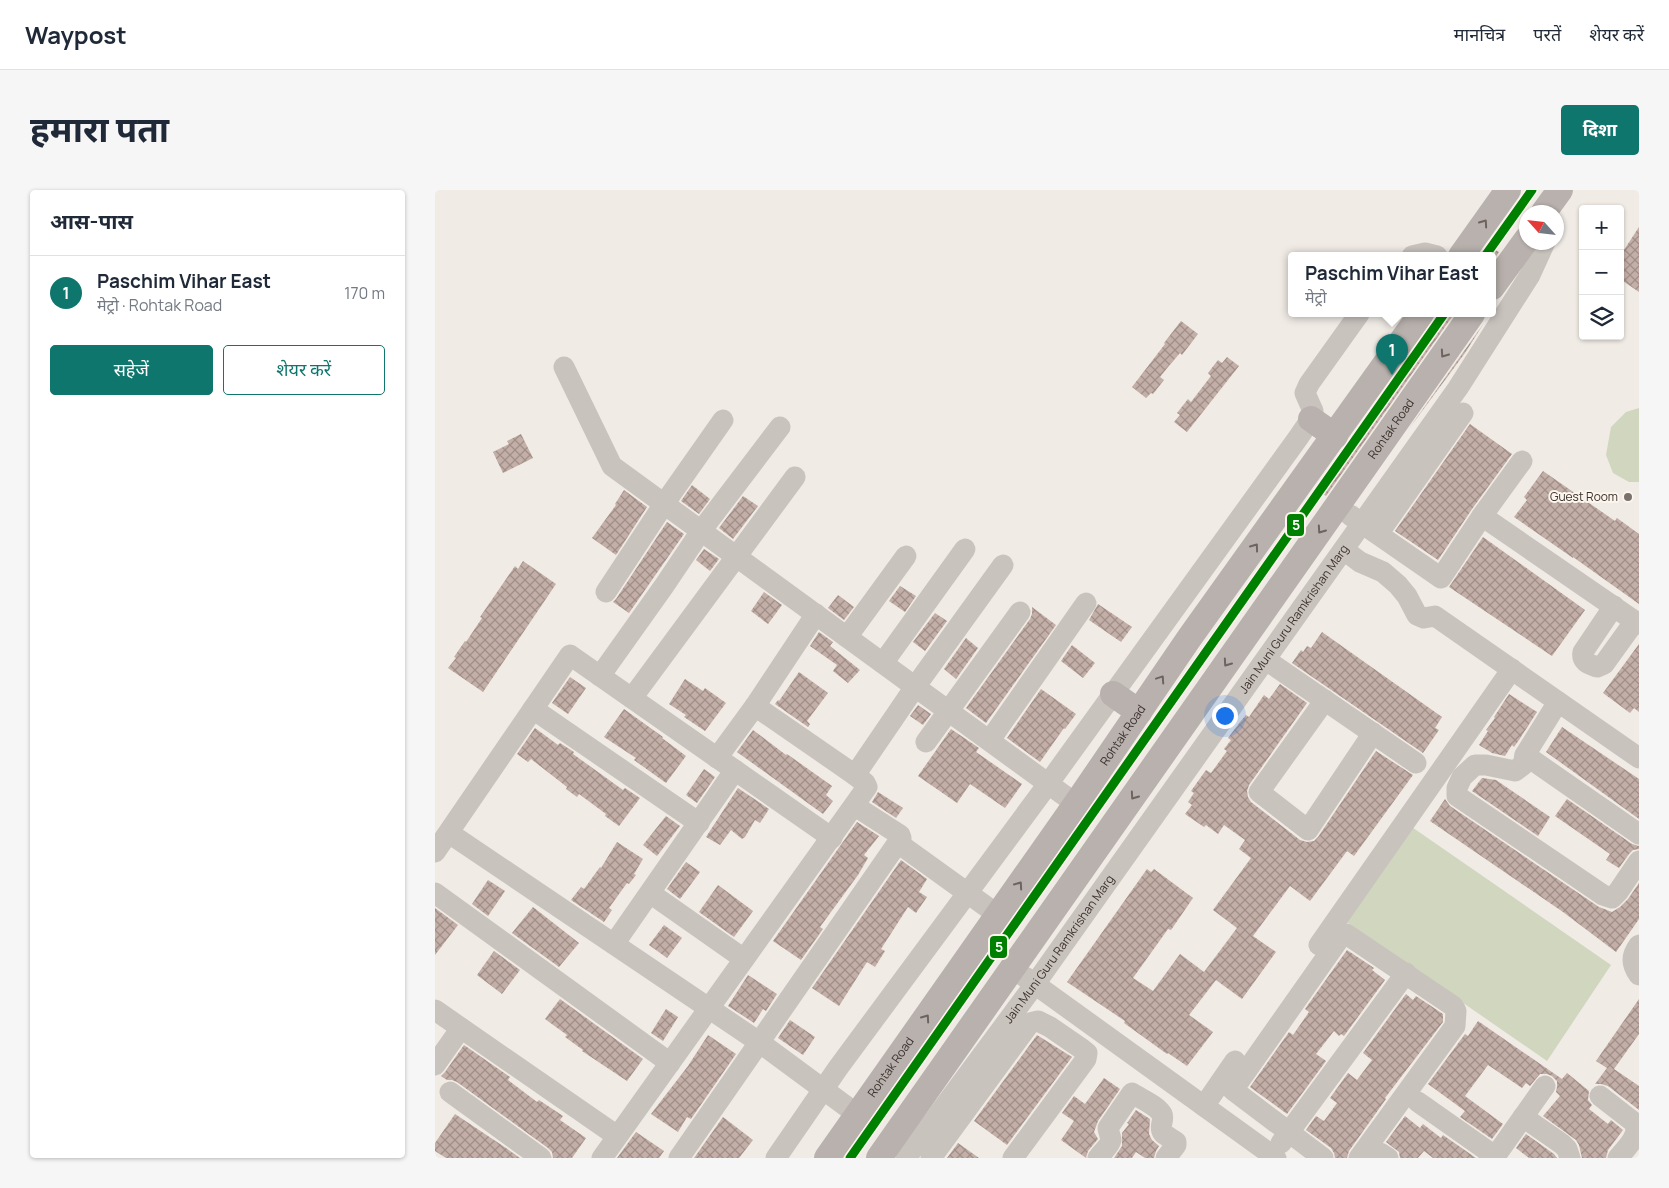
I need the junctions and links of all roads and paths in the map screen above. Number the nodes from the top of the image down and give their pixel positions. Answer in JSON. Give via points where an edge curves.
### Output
{"nodes":[{"id":1,"x":1508,"y":190,"type":"edge"},
{"id":2,"x":1560,"y":190,"type":"edge"},
{"id":3,"x":1565,"y":190,"type":"edge"},
{"id":4,"x":1550,"y":205,"type":"edge"},
{"id":5,"x":1561,"y":205,"type":"edge"},
{"id":6,"x":1519,"y":250,"type":"edge"},
{"id":7,"x":1541,"y":250,"type":"edge"},
{"id":8,"x":1464,"y":252,"type":"edge"},
{"id":9,"x":1496,"y":282,"type":"edge"},
{"id":10,"x":1357,"y":317,"type":"edge"},
{"id":11,"x":1419,"y":317,"type":"edge"},
{"id":12,"x":1470,"y":317,"type":"edge"},
{"id":13,"x":564,"y":366,"type":"dead end"},
{"id":14,"x":1463,"y":413,"type":"dead end"},
{"id":15,"x":1311,"y":419,"type":"junction"},
{"id":16,"x":723,"y":420,"type":"dead end"},
{"id":17,"x":780,"y":428,"type":"dead end"},
{"id":18,"x":1335,"y":436,"type":"junction"},
{"id":19,"x":1522,"y":461,"type":"dead end"},
{"id":20,"x":795,"y":477,"type":"dead end"},
{"id":21,"x":665,"y":504,"type":"junction"},
{"id":22,"x":1338,"y":506,"type":"junction"},
{"id":23,"x":1482,"y":516,"type":"junction"},
{"id":24,"x":1370,"y":529,"type":"junction"},
{"id":25,"x":701,"y":531,"type":"junction"},
{"id":26,"x":965,"y":549,"type":"dead end"},
{"id":27,"x":1344,"y":550,"type":"junction"},
{"id":28,"x":906,"y":556,"type":"dead end"},
{"id":29,"x":737,"y":557,"type":"junction"},
{"id":30,"x":1003,"y":565,"type":"dead end"},
{"id":31,"x":606,"y":592,"type":"dead end"},
{"id":32,"x":1086,"y":603,"type":"dead end"},
{"id":33,"x":1613,"y":606,"type":"junction"},
{"id":34,"x":1020,"y":612,"type":"dead end"},
{"id":35,"x":816,"y":614,"type":"junction"},
{"id":36,"x":1637,"y":622,"type":"edge"},
{"id":37,"x":847,"y":637,"type":"junction"},
{"id":38,"x":1266,"y":660,"type":"junction"},
{"id":39,"x":883,"y":663,"type":"junction"},
{"id":40,"x":1512,"y":669,"type":"junction"},
{"id":41,"x":600,"y":676,"type":"junction"},
{"id":42,"x":915,"y":687,"type":"junction"},
{"id":43,"x":1113,"y":694,"type":"junction"},
{"id":44,"x":632,"y":698,"type":"junction"},
{"id":45,"x":1325,"y":700,"type":"junction"},
{"id":46,"x":1558,"y":702,"type":"junction"},
{"id":47,"x":755,"y":706,"type":"junction"},
{"id":48,"x":533,"y":708,"type":"junction"},
{"id":49,"x":948,"y":711,"type":"junction"},
{"id":50,"x":1139,"y":712,"type":"junction"},
{"id":51,"x":1373,"y":734,"type":"junction"},
{"id":52,"x":990,"y":740,"type":"junction"},
{"id":53,"x":926,"y":742,"type":"dead end"},
{"id":54,"x":1525,"y":755,"type":"junction"},
{"id":55,"x":717,"y":758,"type":"junction"},
{"id":56,"x":1639,"y":758,"type":"edge"},
{"id":57,"x":1416,"y":763,"type":"dead end"},
{"id":58,"x":735,"y":770,"type":"junction"},
{"id":59,"x":855,"y":775,"type":"junction"},
{"id":60,"x":1438,"y":777,"type":"junction"},
{"id":61,"x":1048,"y":784,"type":"junction"},
{"id":62,"x":1457,"y":788,"type":"junction"},
{"id":63,"x":1076,"y":804,"type":"junction"},
{"id":64,"x":855,"y":806,"type":"junction"},
{"id":65,"x":699,"y":823,"type":"junction"},
{"id":66,"x":449,"y":833,"type":"junction"},
{"id":67,"x":1639,"y":834,"type":"edge"},
{"id":68,"x":831,"y":838,"type":"junction"},
{"id":69,"x":898,"y":843,"type":"junction"},
{"id":70,"x":435,"y":852,"type":"edge"},
{"id":71,"x":1639,"y":861,"type":"edge"},
{"id":72,"x":968,"y":892,"type":"junction"},
{"id":73,"x":435,"y":893,"type":"edge"},
{"id":74,"x":650,"y":893,"type":"junction"},
{"id":75,"x":998,"y":915,"type":"junction"},
{"id":76,"x":614,"y":944,"type":"junction"},
{"id":77,"x":1639,"y":946,"type":"edge"},
{"id":78,"x":744,"y":959,"type":"junction"},
{"id":79,"x":1013,"y":968,"type":"junction"},
{"id":80,"x":1406,"y":974,"type":"junction"},
{"id":81,"x":1639,"y":975,"type":"edge"},
{"id":82,"x":1035,"y":984,"type":"junction"},
{"id":83,"x":708,"y":1009,"type":"junction"},
{"id":84,"x":435,"y":1010,"type":"edge"},
{"id":85,"x":461,"y":1028,"type":"junction"},
{"id":86,"x":1470,"y":1030,"type":"dead end"},
{"id":87,"x":759,"y":1042,"type":"junction"},
{"id":88,"x":669,"y":1063,"type":"junction"},
{"id":89,"x":435,"y":1065,"type":"edge"},
{"id":90,"x":1545,"y":1086,"type":"dead end"},
{"id":91,"x":823,"y":1090,"type":"junction"},
{"id":92,"x":450,"y":1092,"type":"dead end"},
{"id":93,"x":1600,"y":1096,"type":"dead end"},
{"id":94,"x":1418,"y":1102,"type":"junction"},
{"id":95,"x":1203,"y":1106,"type":"junction"},
{"id":96,"x":858,"y":1115,"type":"junction"},
{"id":97,"x":1523,"y":1117,"type":"junction"},
{"id":98,"x":1289,"y":1132,"type":"junction"},
{"id":99,"x":617,"y":1136,"type":"junction"},
{"id":100,"x":1274,"y":1156,"type":"edge"},
{"id":101,"x":1381,"y":1156,"type":"edge"},
{"id":102,"x":541,"y":1158,"type":"edge"},
{"id":103,"x":602,"y":1158,"type":"edge"},
{"id":104,"x":679,"y":1158,"type":"edge"},
{"id":105,"x":776,"y":1158,"type":"edge"},
{"id":106,"x":827,"y":1158,"type":"edge"},
{"id":107,"x":879,"y":1158,"type":"edge"},
{"id":108,"x":906,"y":1158,"type":"edge"},
{"id":109,"x":931,"y":1158,"type":"edge"},
{"id":110,"x":1013,"y":1158,"type":"edge"},
{"id":111,"x":1098,"y":1158,"type":"edge"},
{"id":112,"x":1166,"y":1158,"type":"edge"},
{"id":113,"x":1323,"y":1158,"type":"edge"},
{"id":114,"x":1359,"y":1158,"type":"edge"},
{"id":115,"x":1494,"y":1158,"type":"edge"},
{"id":116,"x":1570,"y":1158,"type":"edge"},
{"id":117,"x":1618,"y":1158,"type":"edge"}],
"edges":[{"from":8,"to":1,"type":"main road","one_way":true},
{"from":2,"to":4,"type":"main road"},
{"from":3,"to":5,"type":"street"},
{"from":6,"to":9,"type":"main road"},
{"from":7,"to":24,"type":"street","name":"Jain Muni Guru Ramkrishan Marg","via":[[1530,275]]},
{"from":10,"to":15,"type":"street","via":[[1309,384],[1305,393],[1313,411]]},
{"from":11,"to":18,"type":"main road","name":"Rohtak Road"},
{"from":12,"to":22,"type":"main road","name":"Rohtak Road","one_way":true},
{"from":13,"to":21,"type":"street","via":[[612,466]]},
{"from":14,"to":24,"type":"street"},
{"from":15,"to":18,"type":"main road"},
{"from":15,"to":43,"type":"street"},
{"from":16,"to":21,"type":"street"},
{"from":17,"to":25,"type":"street"},
{"from":50,"to":18,"type":"main road","name":"Rohtak Road","one_way":true},
{"from":19,"to":23,"type":"street"},
{"from":20,"to":29,"type":"street"},
{"from":21,"to":25,"type":"street"},
{"from":21,"to":31,"type":"street"},
{"from":22,"to":24,"type":"street"},
{"from":22,"to":79,"type":"main road","name":"Rohtak Road","one_way":true},
{"from":23,"to":24,"type":"street","via":[[1441,578]]},
{"from":23,"to":33,"type":"street"},
{"from":24,"to":27,"type":"street","name":"Jain Muni Guru Ramkrishan Marg"},
{"from":25,"to":29,"type":"street"},
{"from":25,"to":41,"type":"street"},
{"from":26,"to":39,"type":"street"},
{"from":27,"to":38,"type":"street","name":"Jain Muni Guru Ramkrishan Marg"},
{"from":27,"to":40,"type":"street","via":[[1398,584],[1417,615],[1424,618],[1435,616]]},
{"from":28,"to":37,"type":"street"},
{"from":29,"to":35,"type":"street"},
{"from":29,"to":44,"type":"street"},
{"from":30,"to":42,"type":"street"},
{"from":32,"to":52,"type":"street"},
{"from":33,"to":36,"type":"street"},
{"from":33,"to":36,"type":"street","via":[[1583,652],[1585,662],[1597,668],[1604,664]]},
{"from":34,"to":49,"type":"street"},
{"from":35,"to":37,"type":"street"},
{"from":35,"to":47,"type":"street"},
{"from":37,"to":39,"type":"street"},
{"from":38,"to":45,"type":"street"},
{"from":38,"to":82,"type":"street","name":"Jain Muni Guru Ramkrishan Marg"},
{"from":39,"to":42,"type":"street"},
{"from":40,"to":46,"type":"street"},
{"from":40,"to":60,"type":"street"},
{"from":41,"to":44,"type":"street"},
{"from":41,"to":48,"type":"street","via":[[570,654]]},
{"from":42,"to":49,"type":"street"},
{"from":42,"to":59,"type":"street"},
{"from":43,"to":50,"type":"main road"},
{"from":43,"to":61,"type":"street"},
{"from":44,"to":55,"type":"street"},
{"from":45,"to":51,"type":"street"},
{"from":45,"to":51,"type":"street","via":[[1259,792],[1308,830]]},
{"from":46,"to":54,"type":"street"},
{"from":46,"to":56,"type":"street"},
{"from":47,"to":55,"type":"street"},
{"from":47,"to":59,"type":"street"},
{"from":48,"to":65,"type":"street"},
{"from":48,"to":66,"type":"street"},
{"from":49,"to":52,"type":"street"},
{"from":49,"to":53,"type":"street"},
{"from":50,"to":63,"type":"main road","name":"Rohtak Road"},
{"from":51,"to":57,"type":"street"},
{"from":52,"to":61,"type":"street"},
{"from":54,"to":62,"type":"street","via":[[1523,765],[1515,771],[1475,765],[1461,777]]},
{"from":54,"to":67,"type":"street"},
{"from":55,"to":58,"type":"street"},
{"from":58,"to":65,"type":"street"},
{"from":58,"to":68,"type":"street"},
{"from":59,"to":64,"type":"street","via":[[867,787]]},
{"from":60,"to":62,"type":"street"},
{"from":60,"to":95,"type":"street"},
{"from":61,"to":63,"type":"street"},
{"from":61,"to":72,"type":"street"},
{"from":62,"to":71,"type":"street","via":[[1457,796],[1603,895],[1612,898]]},
{"from":75,"to":63,"type":"main road","name":"Rohtak Road","one_way":true},
{"from":64,"to":68,"type":"street"},
{"from":64,"to":69,"type":"street","via":[[900,836]]},
{"from":65,"to":74,"type":"street"},
{"from":66,"to":70,"type":"street"},
{"from":66,"to":76,"type":"street"},
{"from":68,"to":78,"type":"street"},
{"from":69,"to":72,"type":"street"},
{"from":69,"to":87,"type":"street"},
{"from":72,"to":75,"type":"street"},
{"from":72,"to":91,"type":"street"},
{"from":73,"to":88,"type":"street"},
{"from":74,"to":76,"type":"street"},
{"from":74,"to":78,"type":"street"},
{"from":96,"to":75,"type":"main road","name":"Rohtak Road","one_way":true},
{"from":76,"to":83,"type":"street"},
{"from":77,"to":81,"type":"street","via":[[1632,960]]},
{"from":78,"to":83,"type":"street"},
{"from":79,"to":82,"type":"street"},
{"from":79,"to":107,"type":"main road","name":"Rohtak Road"},
{"from":80,"to":98,"type":"street"},
{"from":80,"to":98,"type":"street","via":[[1354,938],[1343,935],[1233,1090]]},
{"from":80,"to":114,"type":"street","via":[[1453,1006],[1455,1026]]},
{"from":82,"to":95,"type":"street"},
{"from":82,"to":108,"type":"street","name":"Jain Muni Guru Ramkrishan Marg"},
{"from":83,"to":87,"type":"street"},
{"from":83,"to":88,"type":"street"},
{"from":84,"to":85,"type":"street"},
{"from":85,"to":89,"type":"street"},
{"from":85,"to":99,"type":"street"},
{"from":86,"to":94,"type":"street"},
{"from":87,"to":91,"type":"street"},
{"from":87,"to":104,"type":"street"},
{"from":88,"to":99,"type":"street"},
{"from":90,"to":97,"type":"street"},
{"from":91,"to":96,"type":"street"},
{"from":91,"to":105,"type":"street"},
{"from":92,"to":102,"type":"street"},
{"from":93,"to":117,"type":"street","via":[[1636,1124],[1637,1133]]},
{"from":94,"to":101,"type":"street"},
{"from":94,"to":115,"type":"street"},
{"from":95,"to":100,"type":"street"},
{"from":96,"to":106,"type":"main road","name":"Rohtak Road"},
{"from":97,"to":115,"type":"street"},
{"from":97,"to":116,"type":"street","via":[[1562,1144]]},
{"from":98,"to":100,"type":"street"},
{"from":98,"to":113,"type":"street"},
{"from":99,"to":103,"type":"street"},
{"from":109,"to":110,"type":"street","via":[[1030,1023],[1038,1021],[1082,1049],[1087,1053],[1086,1059]]},
{"from":111,"to":112,"type":"street","via":[[1111,1141],[1108,1128],[1132,1093],[1163,1115],[1162,1132],[1176,1142]]}]}
